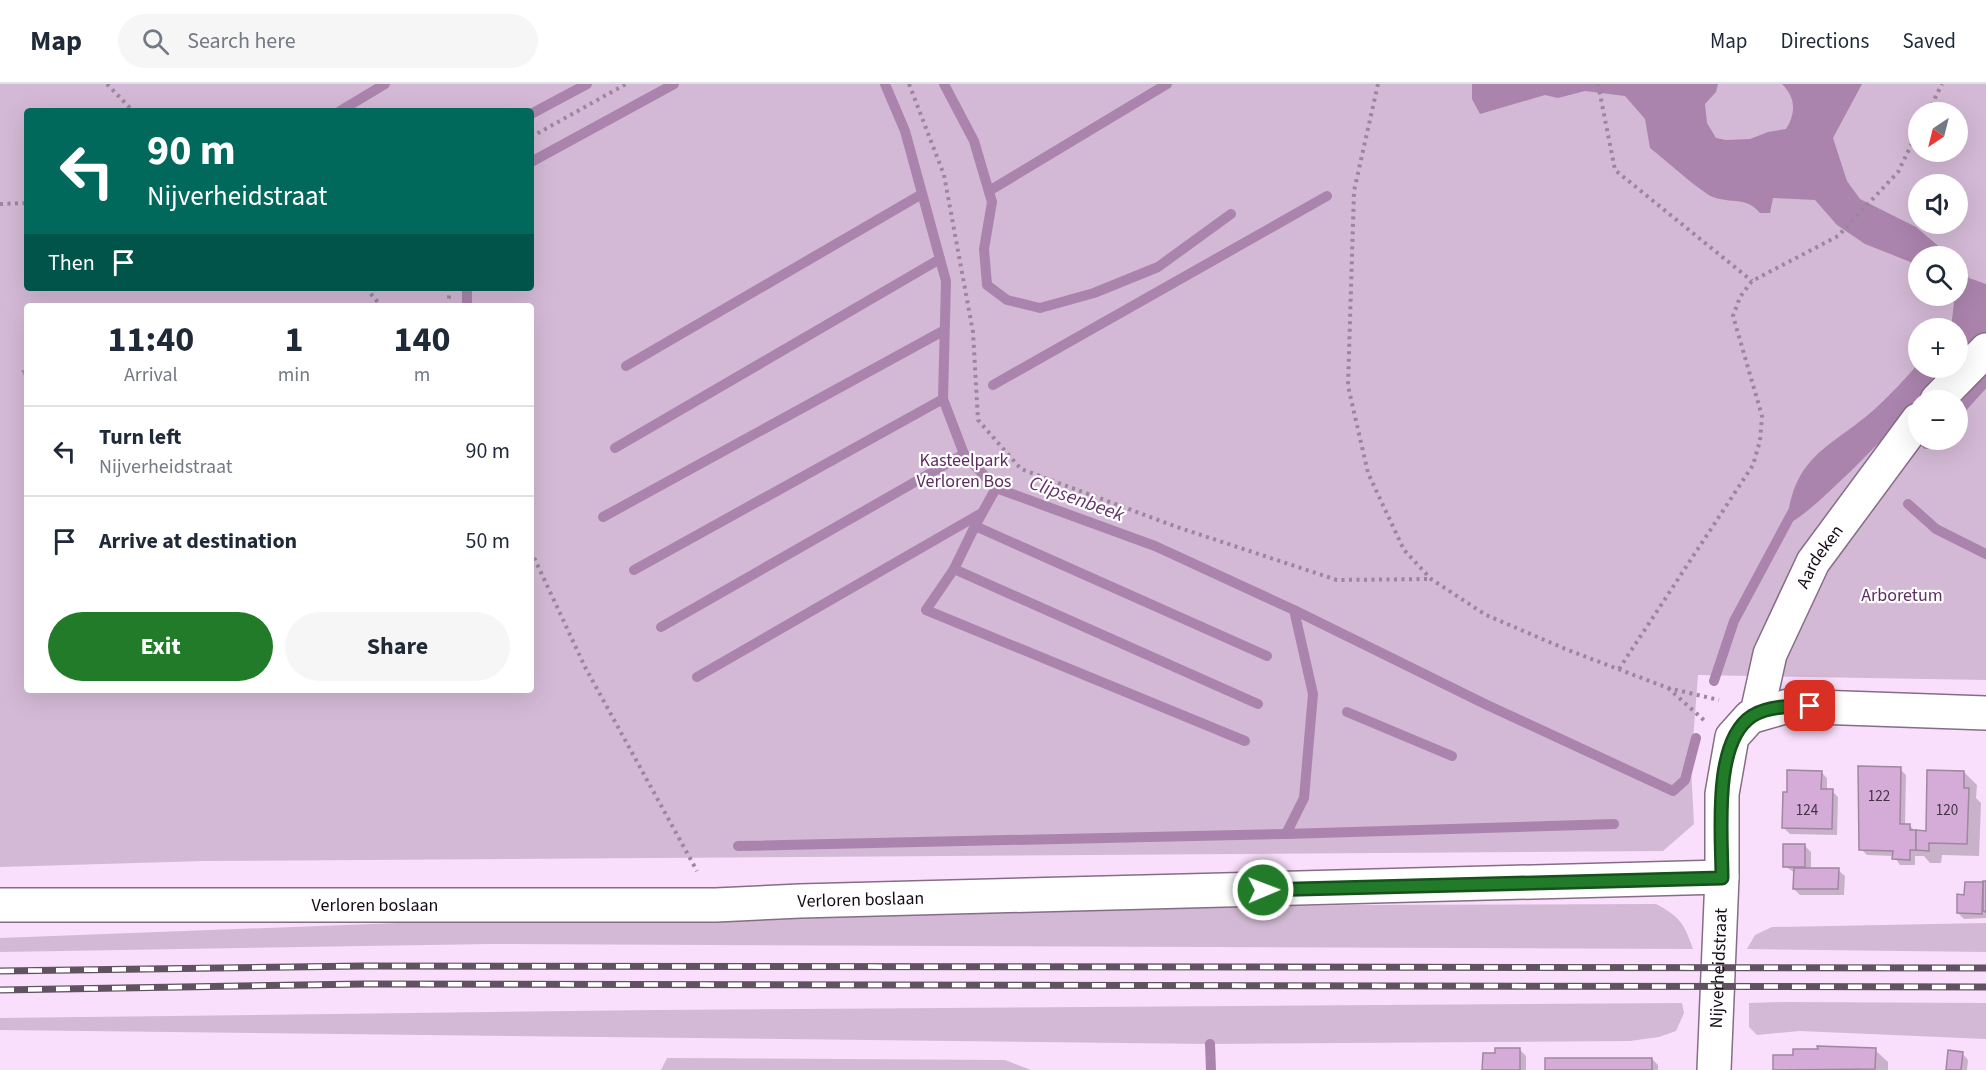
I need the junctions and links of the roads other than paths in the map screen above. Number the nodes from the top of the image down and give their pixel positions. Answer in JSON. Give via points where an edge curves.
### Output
{"nodes":[{"id":1,"x":1986,"y":350,"type":"edge"},
{"id":2,"x":1947,"y":390,"type":"edge"},
{"id":3,"x":1908,"y":434,"type":"edge"},
{"id":4,"x":1757,"y":713,"type":"junction"},
{"id":5,"x":1986,"y":713,"type":"edge"},
{"id":6,"x":1722,"y":878,"type":"junction"},
{"id":7,"x":0,"y":905,"type":"edge"},
{"id":8,"x":1714,"y":1070,"type":"edge"}],
"edges":[{"from":1,"to":2,"type":"street"},
{"from":3,"to":4,"type":"street","name":"Aardeken","via":[[1814,562],[1770,654]]},
{"from":4,"to":5,"type":"street","via":[[1788,706]]},
{"from":4,"to":6,"type":"street","name":"Nijverheidstraat","via":[[1732,737],[1722,794]]},
{"from":6,"to":7,"type":"street","name":"Verloren boslaan","via":[[716,906]]},
{"from":6,"to":8,"type":"street","name":"Nijverheidstraat"}]}
